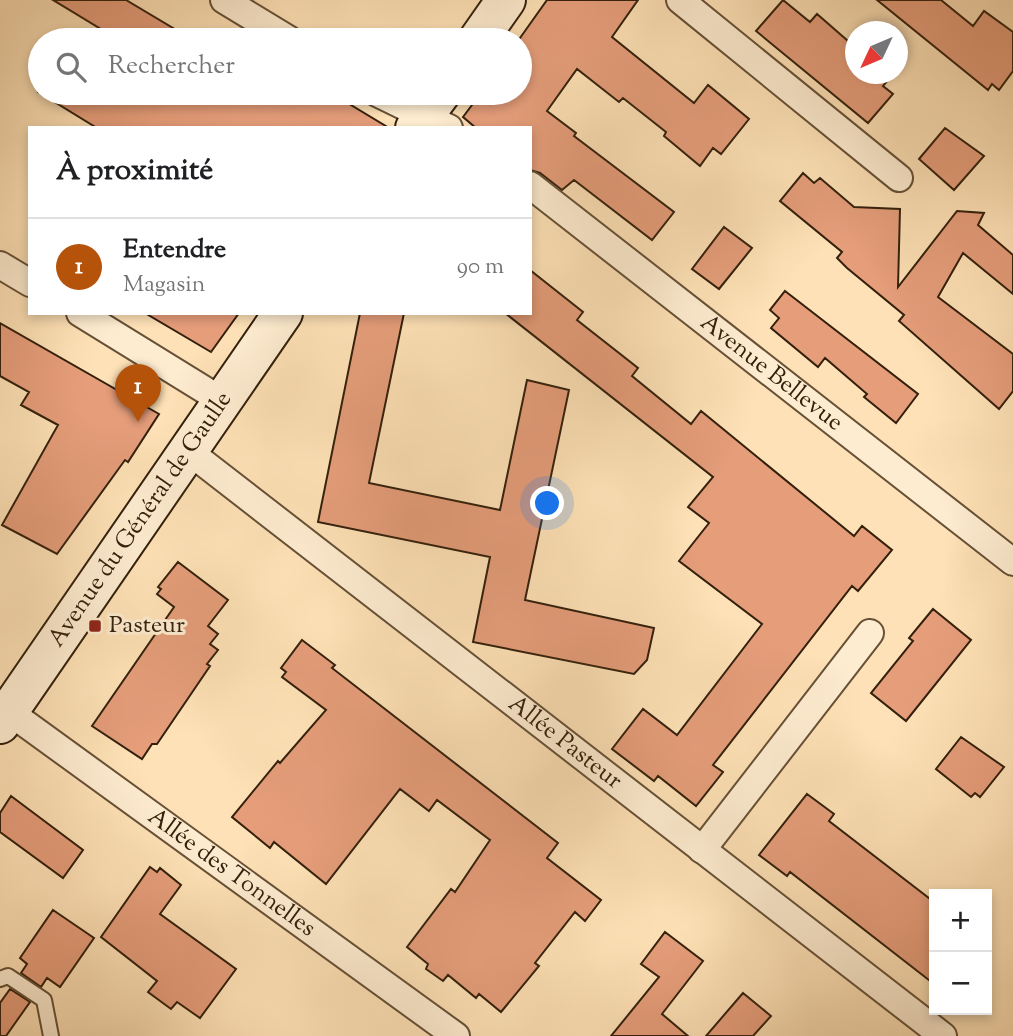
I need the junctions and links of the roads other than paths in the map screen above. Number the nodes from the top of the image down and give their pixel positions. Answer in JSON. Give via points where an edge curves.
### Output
{"nodes":[{"id":1,"x":224,"y":0,"type":"edge"},
{"id":2,"x":506,"y":0,"type":"edge"},
{"id":3,"x":680,"y":0,"type":"edge"},
{"id":4,"x":270,"y":28,"type":"edge"},
{"id":5,"x":486,"y":28,"type":"edge"},
{"id":6,"x":406,"y":105,"type":"edge"},
{"id":7,"x":433,"y":116,"type":"edge"},
{"id":8,"x":899,"y":178,"type":"dead end"},
{"id":9,"x":532,"y":187,"type":"edge"},
{"id":10,"x":0,"y":265,"type":"edge"},
{"id":11,"x":28,"y":282,"type":"edge"},
{"id":12,"x":83,"y":315,"type":"edge"},
{"id":13,"x":282,"y":315,"type":"edge"},
{"id":14,"x":221,"y":400,"type":"junction"},
{"id":15,"x":187,"y":450,"type":"junction"},
{"id":16,"x":1013,"y":562,"type":"edge"},
{"id":17,"x":870,"y":633,"type":"dead end"},
{"id":18,"x":4,"y":718,"type":"edge"},
{"id":19,"x":702,"y":849,"type":"junction"},
{"id":20,"x":0,"y":979,"type":"edge"},
{"id":21,"x":51,"y":1036,"type":"edge"},
{"id":22,"x":456,"y":1036,"type":"edge"},
{"id":23,"x":943,"y":1036,"type":"edge"}],
"edges":[{"from":1,"to":4,"type":"street"},
{"from":2,"to":5,"type":"main road"},
{"from":3,"to":8,"type":"street"},
{"from":6,"to":7,"type":"street"},
{"from":9,"to":16,"type":"street","name":"Avenue Bellevue"},
{"from":10,"to":11,"type":"street"},
{"from":12,"to":14,"type":"street"},
{"from":13,"to":14,"type":"main road","name":"Avenue du Général de Gaulle"},
{"from":14,"to":15,"type":"main road","name":"Avenue du Général de Gaulle"},
{"from":15,"to":18,"type":"main road","name":"Avenue du Général de Gaulle"},
{"from":15,"to":19,"type":"street","name":"Allée Pasteur"},
{"from":17,"to":19,"type":"street"},
{"from":18,"to":22,"type":"street","name":"Allée des Tonnelles"},
{"from":19,"to":23,"type":"street","name":"Allée Pasteur"},
{"from":20,"to":21,"type":"lane","via":[[8,976],[44,1000]]}]}
